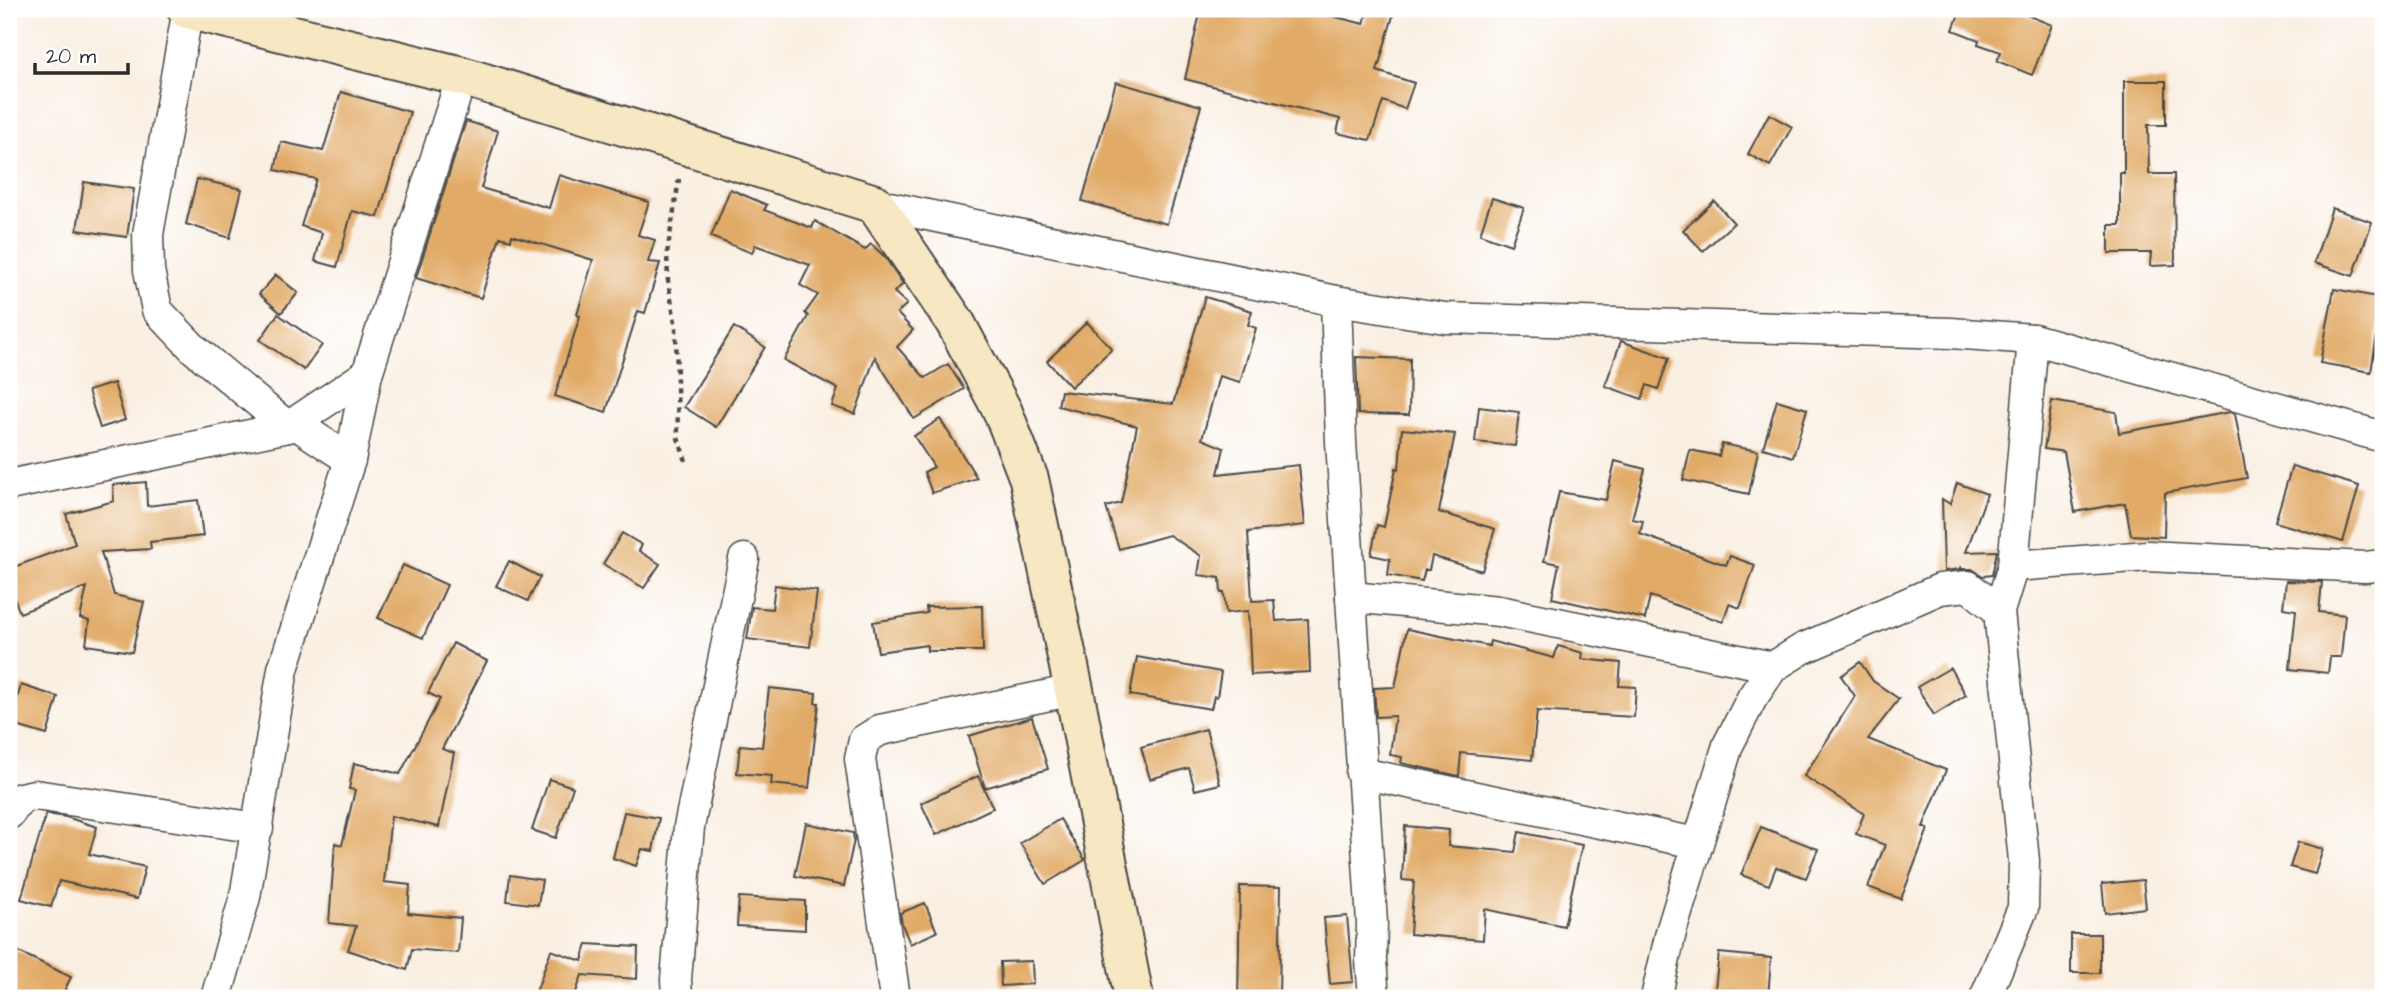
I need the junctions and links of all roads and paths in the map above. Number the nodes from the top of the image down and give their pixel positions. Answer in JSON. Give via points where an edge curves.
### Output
{"nodes":[{"id":1,"x":187,"y":9,"type":"edge"},
{"id":2,"x":462,"y":76,"type":"junction"},
{"id":3,"x":684,"y":143,"type":"junction"},
{"id":4,"x":875,"y":204,"type":"junction"},
{"id":5,"x":1336,"y":301,"type":"junction"},
{"id":6,"x":2033,"y":340,"type":"junction"},
{"id":7,"x":367,"y":373,"type":"junction"},
{"id":8,"x":291,"y":425,"type":"junction"},
{"id":9,"x":2383,"y":438,"type":"edge"},
{"id":10,"x":350,"y":460,"type":"junction"},
{"id":11,"x":687,"y":464,"type":"dead end"},
{"id":12,"x":9,"y":485,"type":"edge"},
{"id":13,"x":744,"y":559,"type":"dead end"},
{"id":14,"x":2383,"y":565,"type":"edge"},
{"id":15,"x":2013,"y":566,"type":"junction"},
{"id":16,"x":1351,"y":597,"type":"junction"},
{"id":17,"x":1998,"y":611,"type":"junction"},
{"id":18,"x":1773,"y":667,"type":"junction"},
{"id":19,"x":1074,"y":690,"type":"junction"},
{"id":20,"x":1361,"y":774,"type":"junction"},
{"id":21,"x":9,"y":814,"type":"edge"},
{"id":22,"x":258,"y":828,"type":"junction"},
{"id":23,"x":1696,"y":843,"type":"junction"},
{"id":24,"x":216,"y":998,"type":"edge"},
{"id":25,"x":677,"y":998,"type":"edge"},
{"id":26,"x":895,"y":998,"type":"edge"},
{"id":27,"x":1134,"y":998,"type":"edge"},
{"id":28,"x":1374,"y":998,"type":"edge"},
{"id":29,"x":1657,"y":998,"type":"edge"},
{"id":30,"x":1985,"y":998,"type":"edge"}],
"edges":[{"from":1,"to":2,"type":"street"},
{"from":1,"to":8,"type":"street","via":[[148,233],[157,310],[194,349]]},
{"from":2,"to":3,"type":"street"},
{"from":2,"to":7,"type":"street"},
{"from":3,"to":4,"type":"street"},
{"from":3,"to":11,"type":"path","via":[[667,254],[676,328],[678,438]]},
{"from":4,"to":5,"type":"street"},
{"from":4,"to":19,"type":"street","via":[[955,322],[1003,412],[1029,480]]},
{"from":5,"to":6,"type":"street","via":[[1457,318],[1937,332]]},
{"from":5,"to":16,"type":"street"},
{"from":6,"to":9,"type":"street"},
{"from":6,"to":15,"type":"street"},
{"from":7,"to":8,"type":"street"},
{"from":7,"to":10,"type":"street"},
{"from":8,"to":10,"type":"street"},
{"from":8,"to":12,"type":"street"},
{"from":10,"to":22,"type":"street","via":[[283,670]]},
{"from":13,"to":25,"type":"street","via":[[689,827]]},
{"from":14,"to":15,"type":"street","via":[[2148,556]]},
{"from":15,"to":17,"type":"street"},
{"from":16,"to":18,"type":"street","via":[[1500,611]]},
{"from":16,"to":20,"type":"street"},
{"from":17,"to":18,"type":"street","via":[[1968,586],[1940,589],[1802,649]]},
{"from":17,"to":30,"type":"street","via":[[2024,861],[2023,908]]},
{"from":18,"to":23,"type":"street","via":[[1728,745]]},
{"from":19,"to":26,"type":"street","via":[[880,730],[864,740],[860,759]]},
{"from":19,"to":27,"type":"street"},
{"from":20,"to":23,"type":"street"},
{"from":20,"to":28,"type":"street"},
{"from":21,"to":22,"type":"street","via":[[21,798],[36,795]]},
{"from":22,"to":24,"type":"street","via":[[246,897]]},
{"from":23,"to":29,"type":"street"}]}
